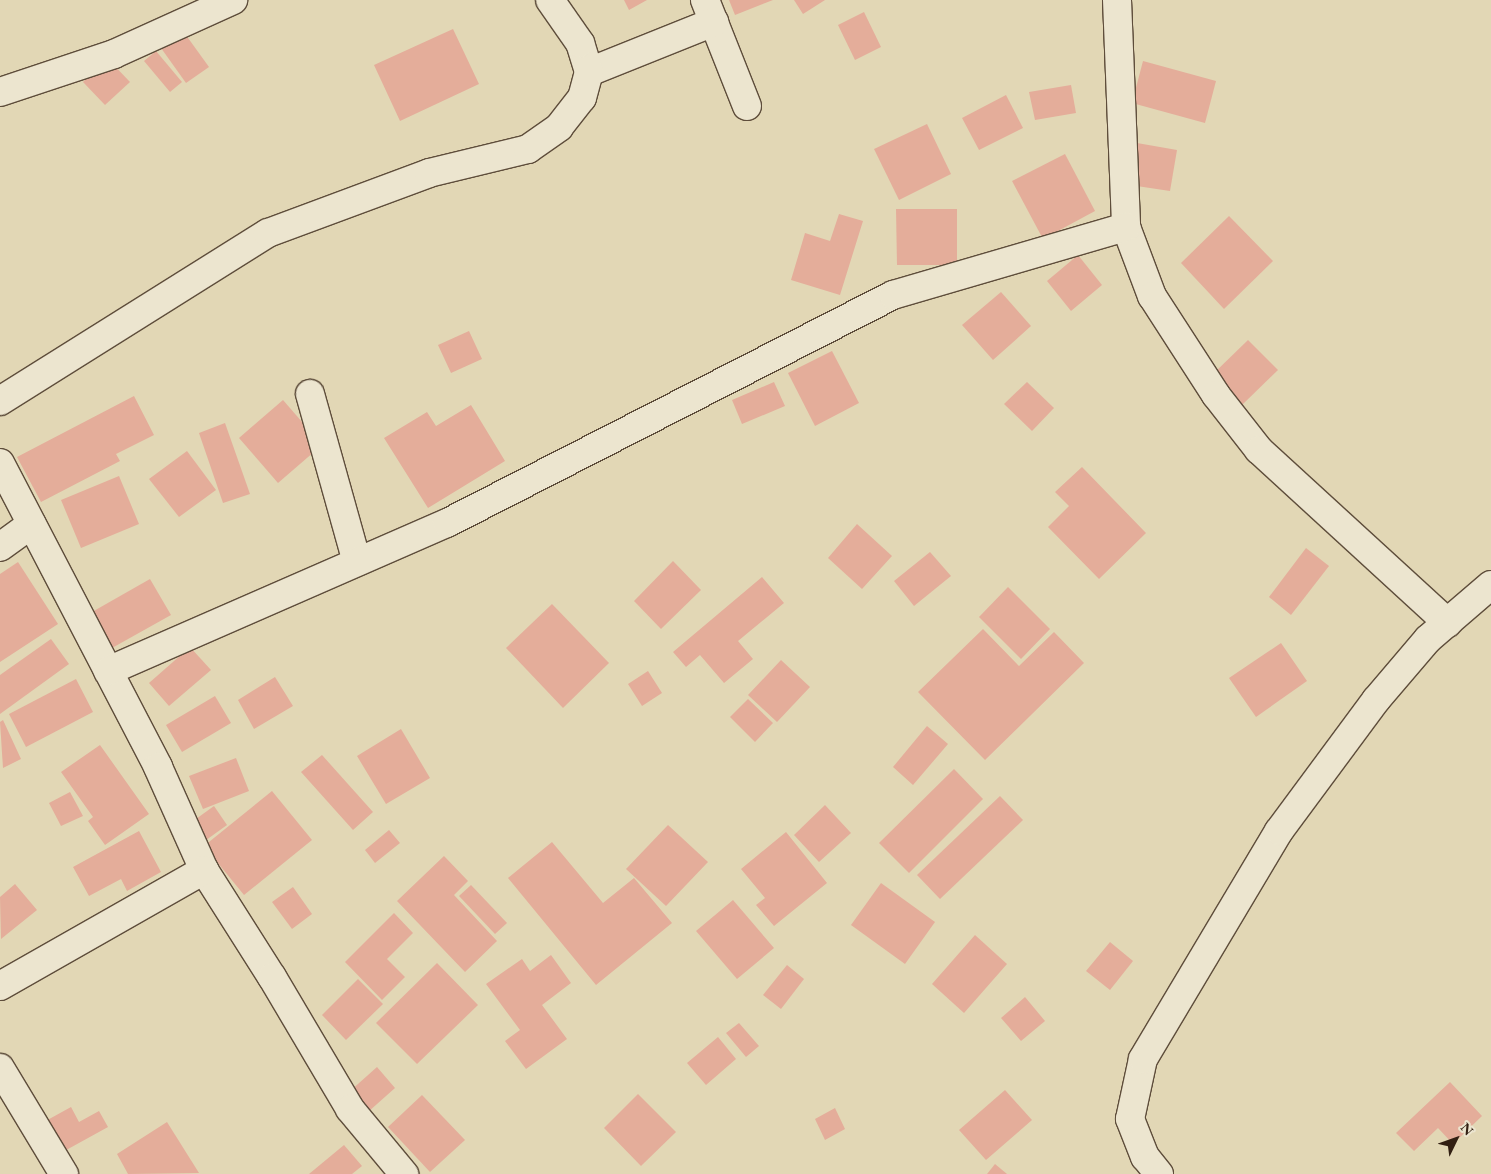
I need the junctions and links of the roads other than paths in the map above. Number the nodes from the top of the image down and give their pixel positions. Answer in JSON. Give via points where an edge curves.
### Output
{"nodes":[{"id":1,"x":233,"y":0,"type":"edge"},
{"id":2,"x":550,"y":0,"type":"edge"},
{"id":3,"x":1117,"y":0,"type":"edge"},
{"id":4,"x":709,"y":11,"type":"edge"},
{"id":5,"x":589,"y":72,"type":"junction"},
{"id":6,"x":0,"y":92,"type":"edge"},
{"id":7,"x":747,"y":106,"type":"dead end"},
{"id":8,"x":1126,"y":226,"type":"junction"},
{"id":9,"x":310,"y":394,"type":"dead end"},
{"id":10,"x":0,"y":401,"type":"edge"},
{"id":11,"x":0,"y":463,"type":"edge"},
{"id":12,"x":32,"y":524,"type":"junction"},
{"id":13,"x":0,"y":547,"type":"edge"},
{"id":14,"x":357,"y":562,"type":"junction"},
{"id":15,"x":1491,"y":585,"type":"edge"},
{"id":16,"x":1448,"y":623,"type":"junction"},
{"id":17,"x":108,"y":671,"type":"junction"},
{"id":18,"x":204,"y":870,"type":"junction"},
{"id":19,"x":0,"y":986,"type":"edge"},
{"id":20,"x":0,"y":1068,"type":"edge"},
{"id":21,"x":64,"y":1174,"type":"edge"},
{"id":22,"x":404,"y":1174,"type":"edge"},
{"id":23,"x":1159,"y":1174,"type":"edge"}],
"edges":[{"from":1,"to":6,"type":"street","via":[[114,54]]},
{"from":2,"to":5,"type":"street","via":[[580,43]]},
{"from":3,"to":8,"type":"street"},
{"from":4,"to":5,"type":"street"},
{"from":4,"to":7,"type":"street"},
{"from":5,"to":10,"type":"street","via":[[582,98],[565,120],[528,148],[429,173],[268,233]]},
{"from":8,"to":14,"type":"street","via":[[894,295],[447,523]]},
{"from":8,"to":16,"type":"street","via":[[1152,296],[1216,395],[1260,450]]},
{"from":9,"to":14,"type":"street"},
{"from":11,"to":12,"type":"street"},
{"from":12,"to":13,"type":"street"},
{"from":12,"to":17,"type":"street"},
{"from":14,"to":17,"type":"street"},
{"from":15,"to":16,"type":"street"},
{"from":16,"to":23,"type":"street","via":[[1428,639],[1376,700],[1279,831],[1143,1059],[1130,1119],[1146,1157]]},
{"from":17,"to":18,"type":"street","via":[[158,767]]},
{"from":18,"to":19,"type":"street"},
{"from":18,"to":22,"type":"street","via":[[350,1110]]},
{"from":20,"to":21,"type":"street"}]}
